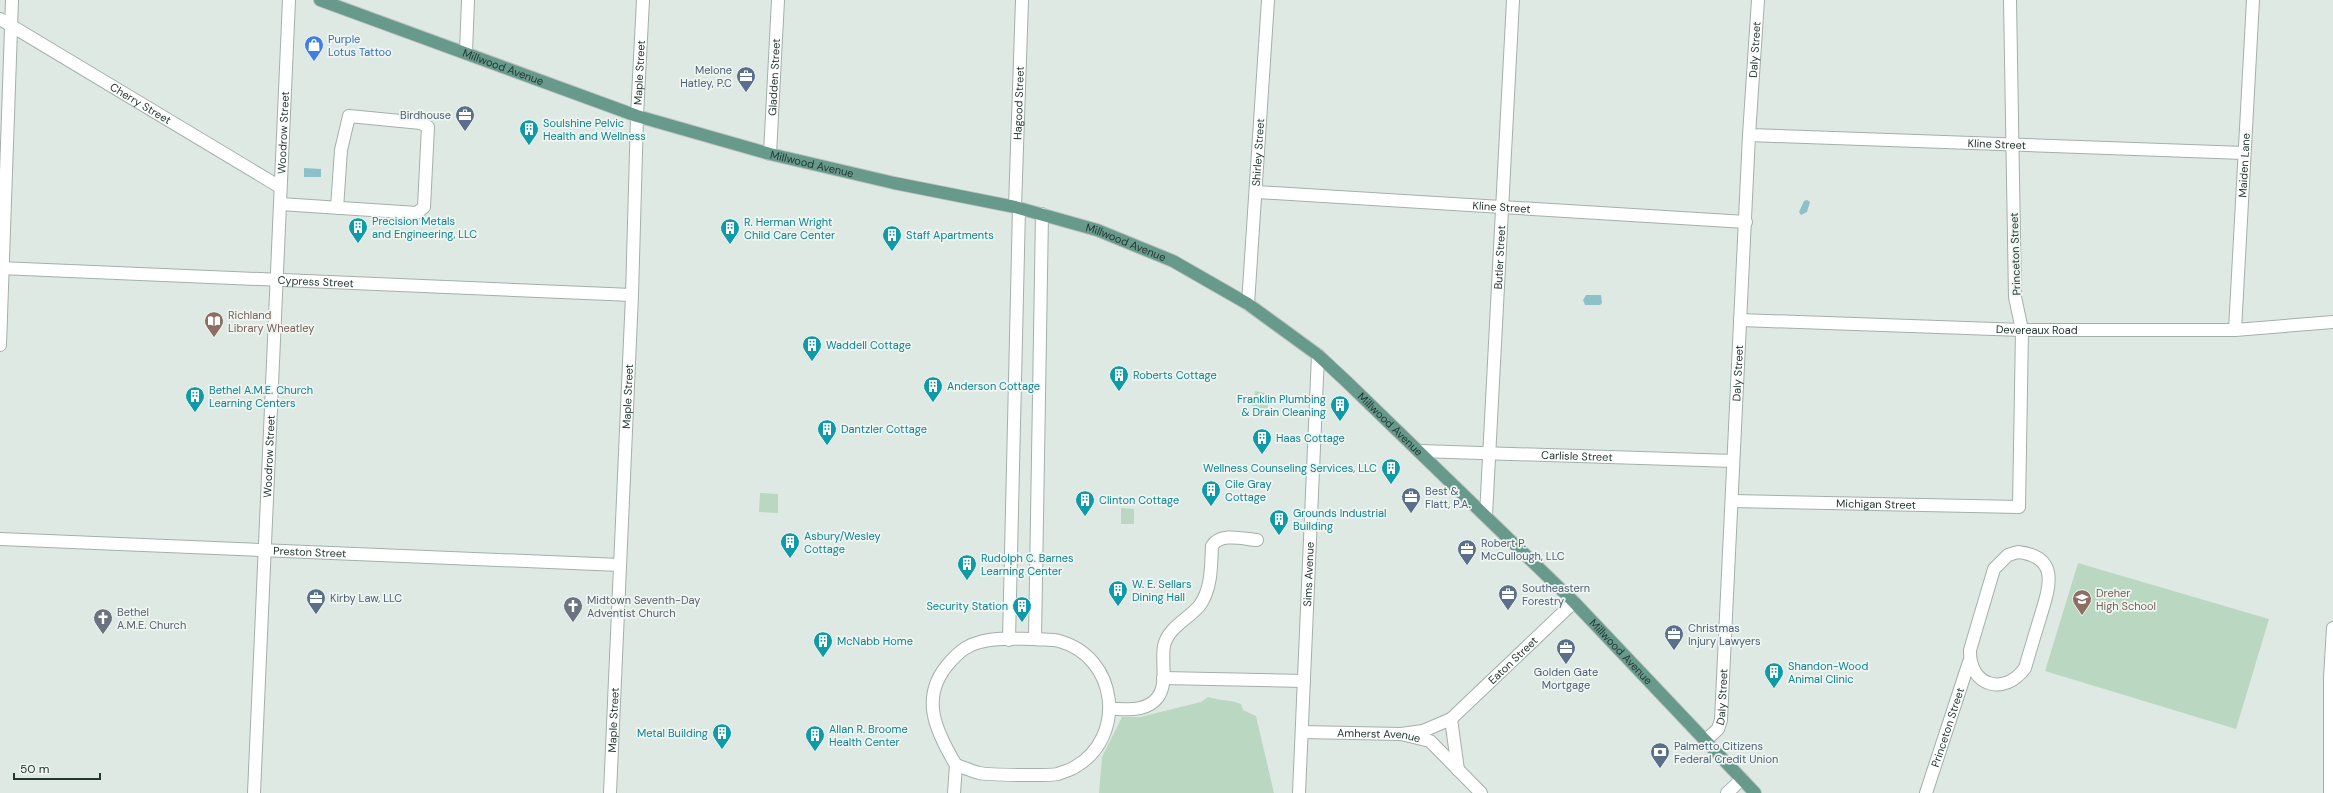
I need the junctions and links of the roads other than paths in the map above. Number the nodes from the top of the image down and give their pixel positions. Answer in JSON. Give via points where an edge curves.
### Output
{"nodes":[{"id":1,"x":12,"y":0,"type":"edge"},
{"id":2,"x":289,"y":0,"type":"edge"},
{"id":3,"x":320,"y":0,"type":"edge"},
{"id":4,"x":468,"y":0,"type":"edge"},
{"id":5,"x":643,"y":0,"type":"edge"},
{"id":6,"x":778,"y":0,"type":"edge"},
{"id":7,"x":1022,"y":0,"type":"edge"},
{"id":8,"x":1268,"y":0,"type":"edge"},
{"id":9,"x":1513,"y":0,"type":"edge"},
{"id":10,"x":1758,"y":0,"type":"edge"},
{"id":11,"x":2010,"y":0,"type":"edge"},
{"id":12,"x":2253,"y":0,"type":"edge"},
{"id":13,"x":0,"y":19,"type":"edge"},
{"id":14,"x":11,"y":26,"type":"junction"},
{"id":15,"x":466,"y":52,"type":"junction"},
{"id":16,"x":637,"y":116,"type":"junction"},
{"id":17,"x":1749,"y":135,"type":"junction"},
{"id":18,"x":2012,"y":145,"type":"junction"},
{"id":19,"x":2244,"y":153,"type":"junction"},
{"id":20,"x":770,"y":154,"type":"junction"},
{"id":21,"x":280,"y":187,"type":"junction"},
{"id":22,"x":1257,"y":192,"type":"junction"},
{"id":23,"x":280,"y":204,"type":"junction"},
{"id":24,"x":337,"y":208,"type":"junction"},
{"id":25,"x":1017,"y":208,"type":"junction"},
{"id":26,"x":1503,"y":208,"type":"junction"},
{"id":27,"x":1042,"y":214,"type":"junction"},
{"id":28,"x":1746,"y":222,"type":"junction"},
{"id":29,"x":2,"y":268,"type":"edge"},
{"id":30,"x":276,"y":280,"type":"junction"},
{"id":31,"x":632,"y":295,"type":"junction"},
{"id":32,"x":1248,"y":304,"type":"junction"},
{"id":33,"x":1740,"y":320,"type":"junction"},
{"id":34,"x":2333,"y":322,"type":"edge"},
{"id":35,"x":2022,"y":330,"type":"junction"},
{"id":36,"x":2235,"y":330,"type":"junction"},
{"id":37,"x":0,"y":345,"type":"edge"},
{"id":38,"x":1318,"y":355,"type":"junction"},
{"id":39,"x":1420,"y":451,"type":"junction"},
{"id":40,"x":1489,"y":454,"type":"junction"},
{"id":41,"x":1733,"y":461,"type":"junction"},
{"id":42,"x":1732,"y":501,"type":"junction"},
{"id":43,"x":2019,"y":507,"type":"joint"},
{"id":44,"x":1486,"y":515,"type":"junction"},
{"id":45,"x":0,"y":539,"type":"edge"},
{"id":46,"x":1258,"y":540,"type":"dead end"},
{"id":47,"x":264,"y":550,"type":"junction"},
{"id":48,"x":620,"y":565,"type":"junction"},
{"id":49,"x":1574,"y":602,"type":"junction"},
{"id":50,"x":2333,"y":628,"type":"edge"},
{"id":51,"x":1035,"y":639,"type":"junction"},
{"id":52,"x":1009,"y":640,"type":"junction"},
{"id":53,"x":1969,"y":662,"type":"junction"},
{"id":54,"x":1163,"y":678,"type":"junction"},
{"id":55,"x":1304,"y":681,"type":"junction"},
{"id":56,"x":1110,"y":708,"type":"junction"},
{"id":57,"x":1451,"y":719,"type":"junction"},
{"id":58,"x":1302,"y":732,"type":"junction"},
{"id":59,"x":1401,"y":734,"type":"junction"},
{"id":60,"x":1706,"y":740,"type":"junction"},
{"id":61,"x":956,"y":765,"type":"junction"},
{"id":62,"x":2331,"y":766,"type":"edge"},
{"id":63,"x":1458,"y":770,"type":"junction"},
{"id":64,"x":1742,"y":779,"type":"junction"},
{"id":65,"x":254,"y":793,"type":"edge"},
{"id":66,"x":610,"y":793,"type":"edge"},
{"id":67,"x":954,"y":793,"type":"edge"},
{"id":68,"x":1299,"y":793,"type":"edge"},
{"id":69,"x":1481,"y":793,"type":"edge"},
{"id":70,"x":1727,"y":793,"type":"edge"},
{"id":71,"x":1755,"y":793,"type":"edge"},
{"id":72,"x":1926,"y":793,"type":"edge"},
{"id":73,"x":2330,"y":793,"type":"edge"}],
"edges":[{"from":1,"to":14,"type":"street"},
{"from":2,"to":21,"type":"street","name":"Woodrow Street"},
{"from":3,"to":15,"type":"main road","name":"Millwood Avenue"},
{"from":4,"to":15,"type":"street"},
{"from":5,"to":16,"type":"street","name":"Maple Street"},
{"from":6,"to":20,"type":"street","name":"Gladden Street"},
{"from":7,"to":25,"type":"street","name":"Hagood Street"},
{"from":8,"to":22,"type":"street","name":"Shirley Street"},
{"from":9,"to":26,"type":"street","name":"Butler Street"},
{"from":10,"to":17,"type":"street","name":"Daly Street"},
{"from":11,"to":18,"type":"street","name":"Princeton Street"},
{"from":12,"to":19,"type":"street","name":"Maiden Lane"},
{"from":13,"to":14,"type":"street","name":"Cherry Street"},
{"from":14,"to":21,"type":"street","name":"Cherry Street"},
{"from":14,"to":29,"type":"street"},
{"from":15,"to":16,"type":"main road","name":"Millwood Avenue"},
{"from":16,"to":20,"type":"main road","name":"Millwood Avenue"},
{"from":16,"to":31,"type":"street","name":"Maple Street"},
{"from":17,"to":18,"type":"street","name":"Kline Street"},
{"from":17,"to":28,"type":"street","name":"Daly Street"},
{"from":18,"to":19,"type":"street","name":"Kline Street"},
{"from":18,"to":35,"type":"street","name":"Princeton Street","via":[[2015,297]]},
{"from":19,"to":36,"type":"street","name":"Maiden Lane"},
{"from":20,"to":25,"type":"main road","name":"Millwood Avenue"},
{"from":21,"to":23,"type":"street","name":"Woodrow Street"},
{"from":22,"to":26,"type":"street","name":"Kline Street"},
{"from":22,"to":32,"type":"street","name":"Shirley Street"},
{"from":23,"to":24,"type":"street"},
{"from":23,"to":30,"type":"street","name":"Woodrow Street"},
{"from":24,"to":24,"type":"street","via":[[417,213],[424,208],[428,127],[421,122],[349,116],[341,150]]},
{"from":25,"to":27,"type":"main road","name":"Millwood Avenue"},
{"from":25,"to":52,"type":"street","name":"Hagood Street"},
{"from":26,"to":28,"type":"street","name":"Kline Street"},
{"from":26,"to":40,"type":"street","name":"Butler Street"},
{"from":27,"to":32,"type":"main road","name":"Millwood Avenue","via":[[1087,226],[1173,261]]},
{"from":27,"to":51,"type":"street"},
{"from":28,"to":33,"type":"street","name":"Daly Street"},
{"from":29,"to":30,"type":"street","name":"Cypress Street"},
{"from":29,"to":37,"type":"street"},
{"from":30,"to":31,"type":"street","name":"Cypress Street"},
{"from":30,"to":47,"type":"street","name":"Woodrow Street"},
{"from":31,"to":48,"type":"street","name":"Maple Street"},
{"from":32,"to":38,"type":"main road","name":"Millwood Avenue"},
{"from":33,"to":35,"type":"street","name":"Devereaux Road"},
{"from":33,"to":41,"type":"street","name":"Daly Street"},
{"from":34,"to":36,"type":"street","name":"Devereaux Road"},
{"from":35,"to":36,"type":"street","name":"Devereaux Road"},
{"from":35,"to":43,"type":"street","name":"Princeton Street"},
{"from":38,"to":39,"type":"main road","name":"Millwood Avenue"},
{"from":38,"to":55,"type":"street","name":"Sims Avenue"},
{"from":39,"to":40,"type":"street","name":"Carlisle Street"},
{"from":39,"to":44,"type":"main road","name":"Millwood Avenue"},
{"from":40,"to":41,"type":"street","name":"Carlisle Street"},
{"from":40,"to":44,"type":"street","name":"Butler Street"},
{"from":41,"to":42,"type":"street","name":"Daly Street"},
{"from":42,"to":43,"type":"street","name":"Michigan Street"},
{"from":42,"to":60,"type":"street","name":"Daly Street","via":[[1721,720],[1718,729]]},
{"from":44,"to":49,"type":"main road","name":"Millwood Avenue"},
{"from":45,"to":47,"type":"street","name":"Preston Street"},
{"from":46,"to":54,"type":"street","via":[[1221,538],[1215,541],[1212,546],[1210,581],[1200,605],[1171,631],[1164,645]]},
{"from":47,"to":48,"type":"street","name":"Preston Street"},
{"from":47,"to":65,"type":"street","name":"Woodrow Street"},
{"from":48,"to":66,"type":"street","name":"Maple Street"},
{"from":49,"to":57,"type":"street","name":"Eaton Street"},
{"from":49,"to":60,"type":"main road","name":"Millwood Avenue"},
{"from":50,"to":62,"type":"street","via":[[2330,678]]},
{"from":51,"to":52,"type":"street"},
{"from":51,"to":56,"type":"street","via":[[1059,641],[1075,648],[1088,658],[1099,670],[1107,687]]},
{"from":52,"to":61,"type":"street","via":[[980,641],[961,650],[942,671],[933,692],[932,707],[937,731]]},
{"from":53,"to":53,"type":"street","name":"Princeton Street","via":[[1979,679],[1989,683],[2011,681],[2025,668],[2050,586],[2046,566],[2039,558],[2018,552],[2008,555],[1994,569],[1970,650]]},
{"from":53,"to":72,"type":"street","name":"Princeton Street"},
{"from":54,"to":55,"type":"street"},
{"from":54,"to":56,"type":"street","via":[[1158,697],[1145,707]]},
{"from":55,"to":58,"type":"street","name":"Sims Avenue"},
{"from":56,"to":61,"type":"street","via":[[1106,731],[1099,744],[1090,755],[1074,767],[1057,774],[979,773]]},
{"from":57,"to":59,"type":"street","via":[[1422,731]]},
{"from":57,"to":63,"type":"street"},
{"from":58,"to":59,"type":"street","name":"Amherst Avenue"},
{"from":58,"to":68,"type":"street","name":"Sims Avenue"},
{"from":59,"to":63,"type":"street","name":"Amherst Avenue","via":[[1430,741]]},
{"from":60,"to":64,"type":"main road","name":"Millwood Avenue"},
{"from":61,"to":67,"type":"street"},
{"from":62,"to":73,"type":"street"},
{"from":63,"to":69,"type":"street","name":"Amherst Avenue"},
{"from":64,"to":70,"type":"street"},
{"from":64,"to":71,"type":"main road","name":"Millwood Avenue"}]}
